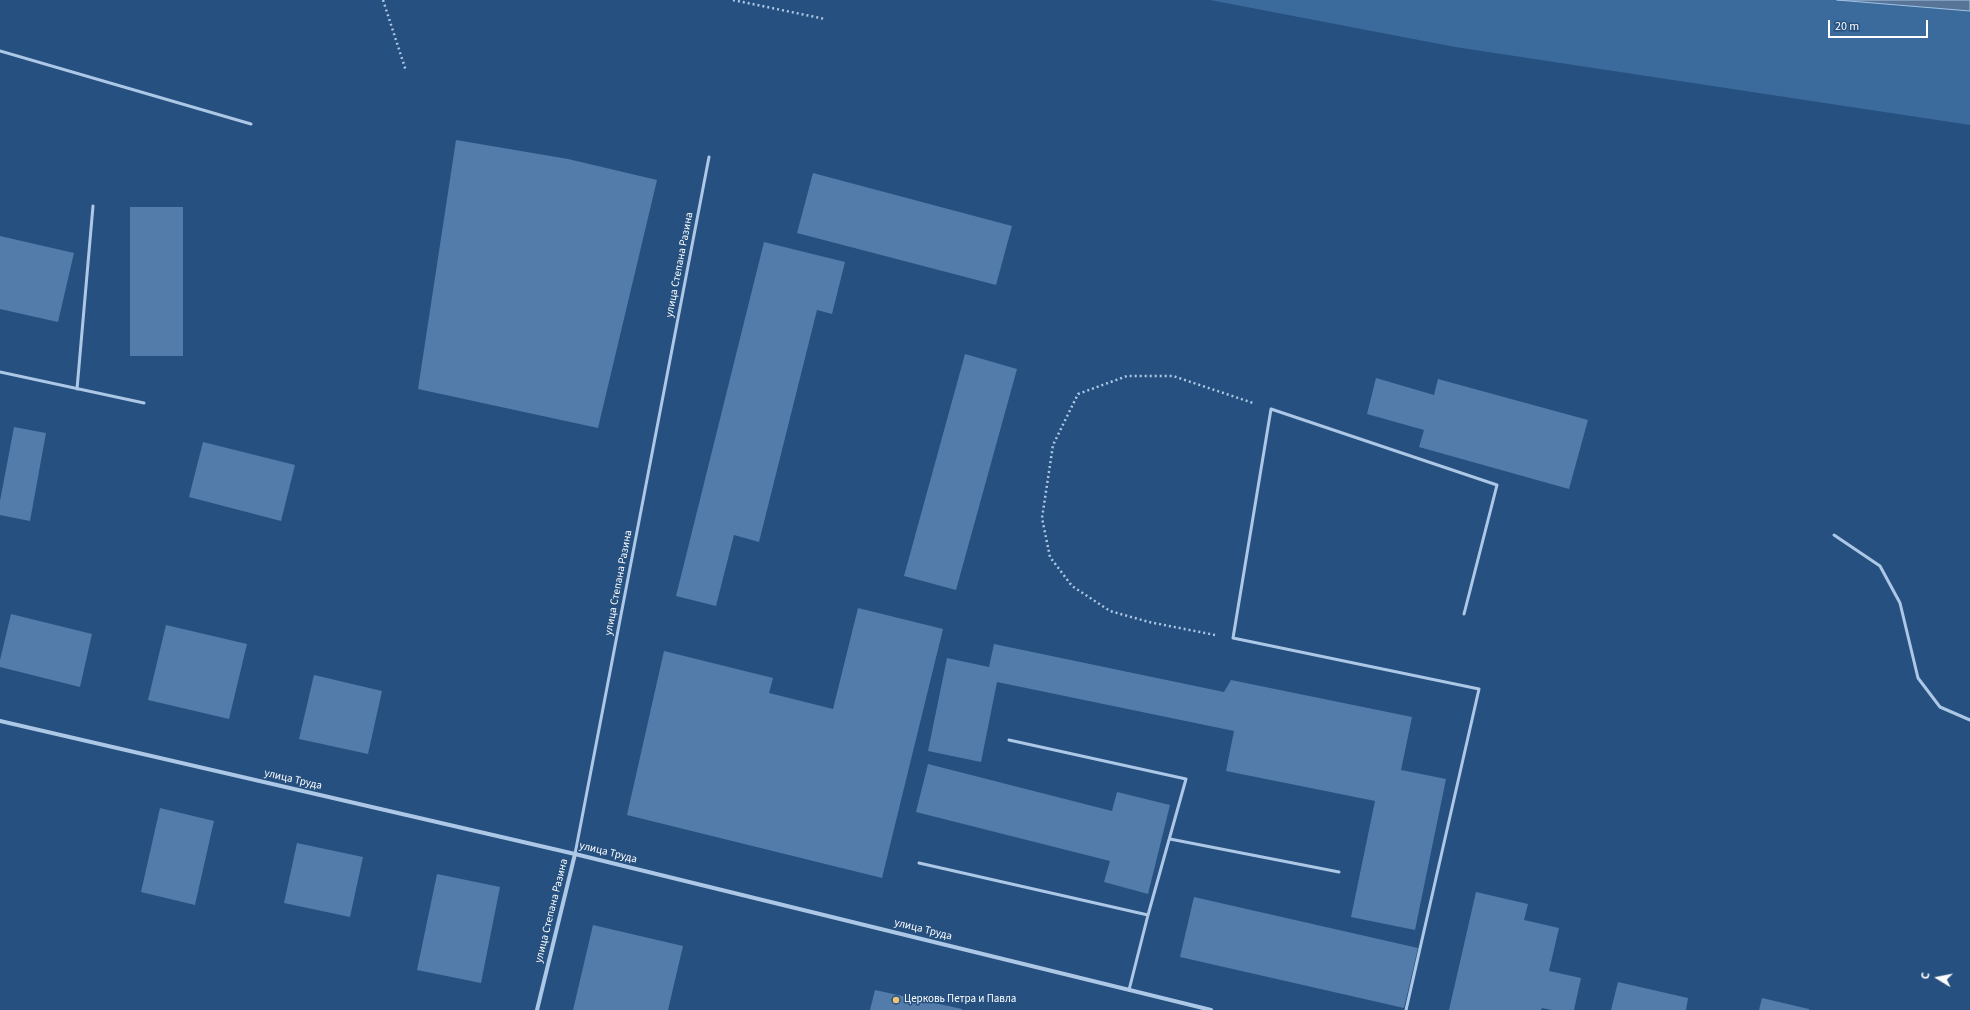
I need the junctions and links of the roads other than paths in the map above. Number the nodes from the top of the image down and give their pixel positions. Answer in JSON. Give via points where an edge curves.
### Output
{"nodes":[{"id":1,"x":0,"y":51,"type":"edge"},
{"id":2,"x":251,"y":124,"type":"dead end"},
{"id":3,"x":709,"y":157,"type":"dead end"},
{"id":4,"x":92,"y":206,"type":"dead end"},
{"id":5,"x":0,"y":372,"type":"edge"},
{"id":6,"x":77,"y":389,"type":"junction"},
{"id":7,"x":144,"y":403,"type":"dead end"},
{"id":8,"x":1834,"y":535,"type":"dead end"},
{"id":9,"x":1464,"y":614,"type":"dead end"},
{"id":10,"x":1970,"y":720,"type":"edge"},
{"id":11,"x":0,"y":721,"type":"edge"},
{"id":12,"x":1009,"y":740,"type":"dead end"},
{"id":13,"x":1170,"y":839,"type":"junction"},
{"id":14,"x":575,"y":854,"type":"junction"},
{"id":15,"x":919,"y":863,"type":"dead end"},
{"id":16,"x":1339,"y":872,"type":"dead end"},
{"id":17,"x":1148,"y":915,"type":"junction"},
{"id":18,"x":1130,"y":990,"type":"junction"},
{"id":19,"x":537,"y":1010,"type":"edge"},
{"id":20,"x":1211,"y":1010,"type":"edge"},
{"id":21,"x":1406,"y":1010,"type":"edge"}],
"edges":[{"from":1,"to":2,"type":"lane"},
{"from":3,"to":14,"type":"lane","name":"улица Степана Разина"},
{"from":4,"to":6,"type":"lane"},
{"from":5,"to":6,"type":"lane"},
{"from":6,"to":7,"type":"lane"},
{"from":8,"to":10,"type":"lane","via":[[1880,566],[1900,603],[1918,678],[1940,707]]},
{"from":9,"to":21,"type":"lane","via":[[1497,485],[1271,409],[1233,638],[1479,689]]},
{"from":11,"to":14,"type":"street","name":"улица Труда"},
{"from":12,"to":13,"type":"lane","via":[[1186,779]]},
{"from":13,"to":16,"type":"lane"},
{"from":13,"to":17,"type":"lane"},
{"from":14,"to":18,"type":"street","name":"улица Труда"},
{"from":14,"to":19,"type":"street","name":"улица Степана Разина"},
{"from":15,"to":17,"type":"lane"},
{"from":17,"to":18,"type":"lane"},
{"from":18,"to":20,"type":"street","name":"улица Труда"}]}
